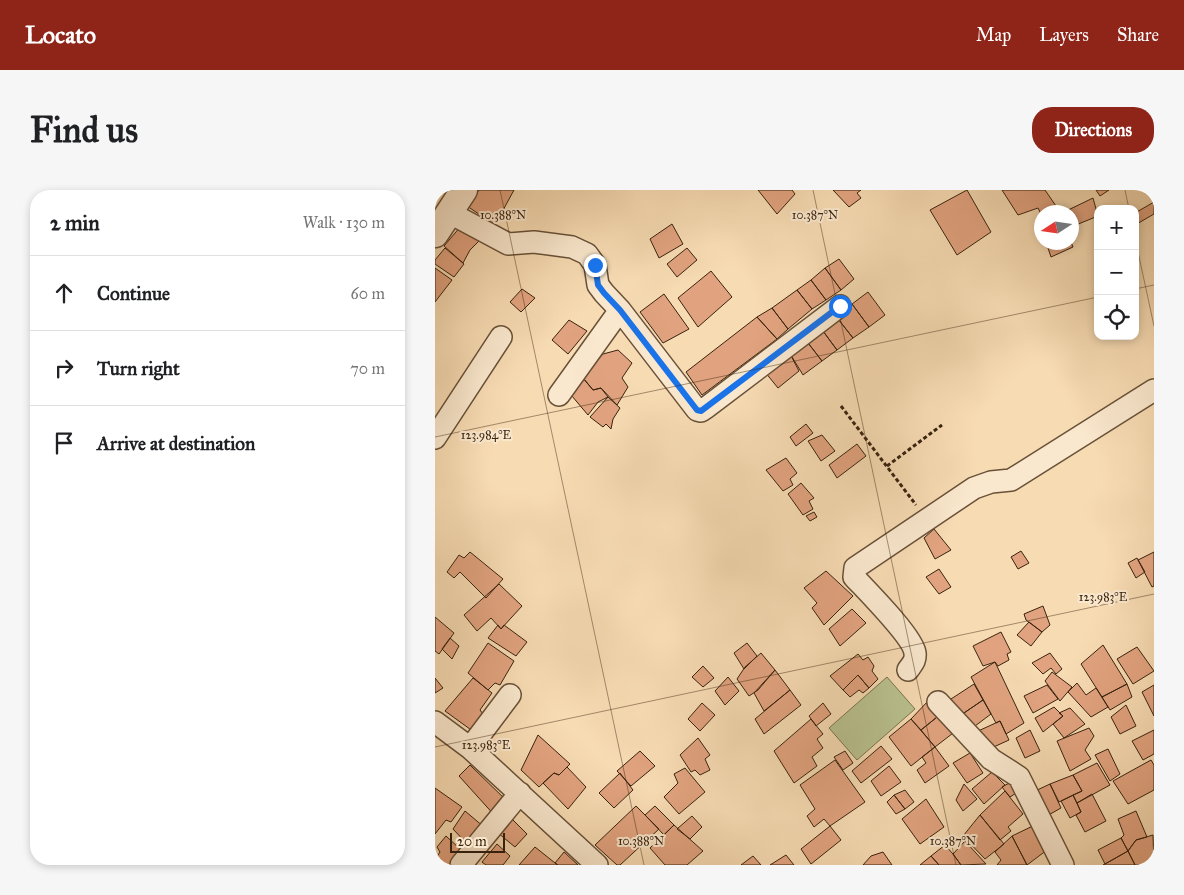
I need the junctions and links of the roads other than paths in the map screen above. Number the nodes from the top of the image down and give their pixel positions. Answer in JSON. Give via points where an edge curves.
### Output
{"nodes":[{"id":1,"x":464,"y":190,"type":"edge"},
{"id":2,"x":450,"y":213,"type":"junction"},
{"id":3,"x":435,"y":234,"type":"edge"},
{"id":4,"x":840,"y":306,"type":"dead end"},
{"id":5,"x":620,"y":310,"type":"junction"},
{"id":6,"x":501,"y":336,"type":"dead end"},
{"id":7,"x":1154,"y":390,"type":"edge"},
{"id":8,"x":559,"y":395,"type":"dead end"},
{"id":9,"x":435,"y":438,"type":"edge"},
{"id":10,"x":908,"y":670,"type":"dead end"},
{"id":11,"x":511,"y":695,"type":"dead end"},
{"id":12,"x":938,"y":702,"type":"dead end"},
{"id":13,"x":435,"y":722,"type":"edge"},
{"id":14,"x":470,"y":748,"type":"junction"},
{"id":15,"x":519,"y":793,"type":"junction"},
{"id":16,"x":461,"y":865,"type":"edge"},
{"id":17,"x":597,"y":865,"type":"edge"},
{"id":18,"x":1063,"y":865,"type":"edge"}],
"edges":[{"from":1,"to":2,"type":"street"},
{"from":2,"to":3,"type":"street"},
{"from":2,"to":5,"type":"street","via":[[508,244],[534,242],[572,247],[587,254],[595,265],[598,285]]},
{"from":4,"to":5,"type":"street","via":[[701,411]]},
{"from":5,"to":8,"type":"street"},
{"from":6,"to":9,"type":"street"},
{"from":7,"to":10,"type":"street","via":[[1021,475],[974,488],[855,568],[853,574],[908,638],[915,651],[915,661]]},
{"from":11,"to":14,"type":"street"},
{"from":12,"to":18,"type":"street","via":[[991,759],[1019,777]]},
{"from":13,"to":14,"type":"street"},
{"from":14,"to":15,"type":"street"},
{"from":15,"to":16,"type":"street"},
{"from":15,"to":17,"type":"street"}]}
